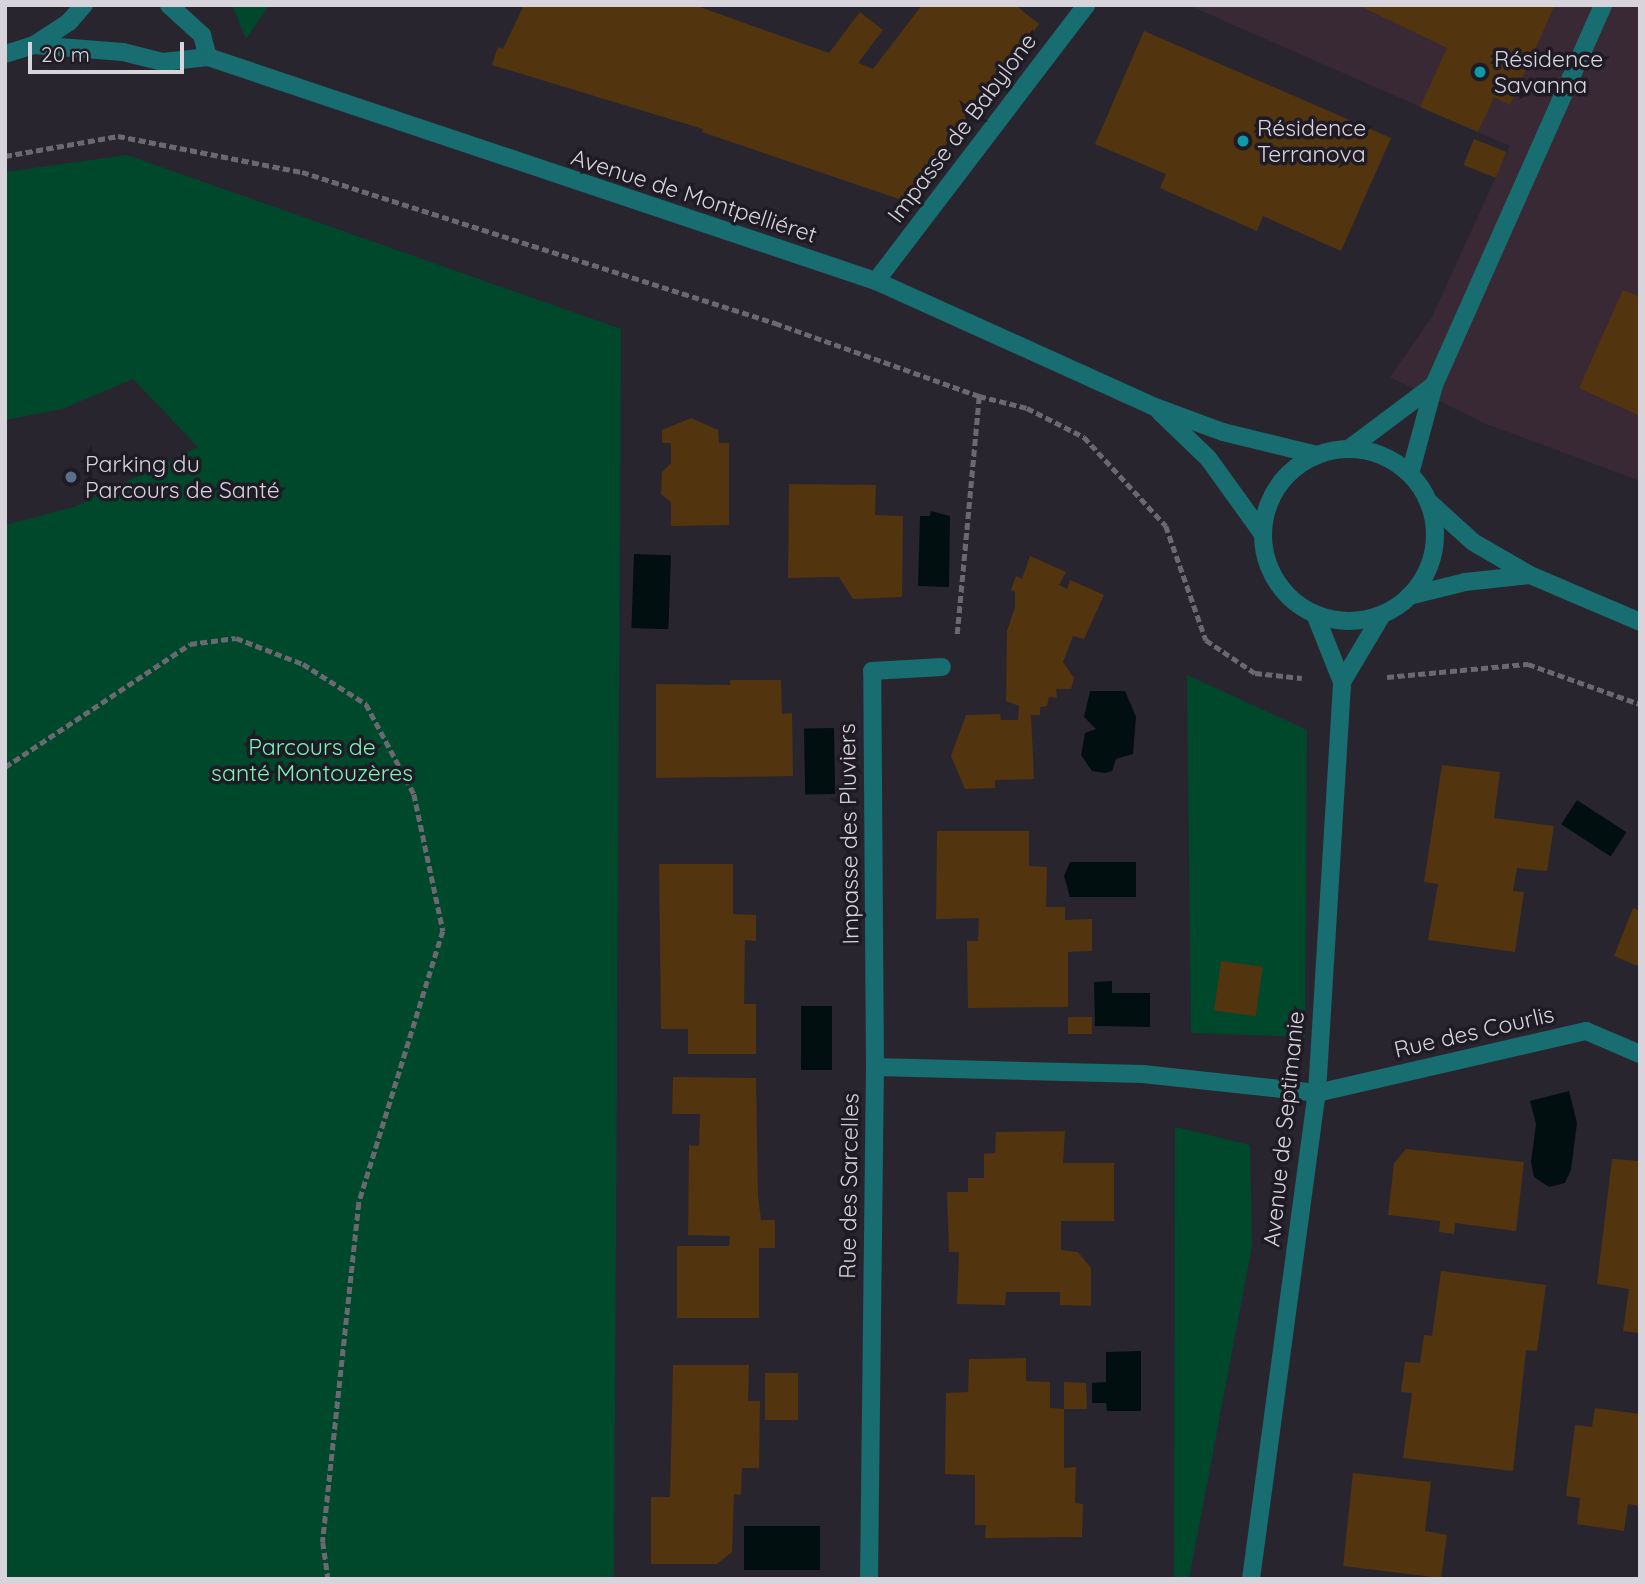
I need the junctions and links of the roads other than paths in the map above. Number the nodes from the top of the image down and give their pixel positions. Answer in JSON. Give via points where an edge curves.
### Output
{"nodes":[{"id":1,"x":83,"y":5,"type":"edge"},
{"id":2,"x":169,"y":5,"type":"edge"},
{"id":3,"x":1086,"y":5,"type":"edge"},
{"id":4,"x":1603,"y":5,"type":"edge"},
{"id":5,"x":34,"y":45,"type":"junction"},
{"id":6,"x":5,"y":54,"type":"edge"},
{"id":7,"x":208,"y":57,"type":"junction"},
{"id":8,"x":876,"y":281,"type":"junction"},
{"id":9,"x":1434,"y":385,"type":"junction"},
{"id":10,"x":1155,"y":407,"type":"junction"},
{"id":11,"x":1350,"y":449,"type":"junction"},
{"id":12,"x":1317,"y":455,"type":"junction"},
{"id":13,"x":1410,"y":474,"type":"junction"},
{"id":14,"x":1429,"y":502,"type":"junction"},
{"id":15,"x":1262,"y":533,"type":"junction"},
{"id":16,"x":1530,"y":575,"type":"junction"},
{"id":17,"x":1409,"y":596,"type":"junction"},
{"id":18,"x":1315,"y":614,"type":"junction"},
{"id":19,"x":1382,"y":615,"type":"junction"},
{"id":20,"x":1640,"y":622,"type":"edge"},
{"id":21,"x":942,"y":667,"type":"road end"},
{"id":22,"x":1342,"y":682,"type":"junction"},
{"id":23,"x":1640,"y":1054,"type":"edge"},
{"id":24,"x":876,"y":1068,"type":"junction"},
{"id":25,"x":1317,"y":1093,"type":"junction"},
{"id":26,"x":869,"y":1579,"type":"edge"},
{"id":27,"x":1251,"y":1579,"type":"edge"}],
"edges":[{"from":1,"to":5,"type":"street","via":[[69,23]]},
{"from":2,"to":7,"type":"street","via":[[202,35]]},
{"from":3,"to":8,"type":"street","name":"Impasse de Babylone"},
{"from":4,"to":9,"type":"street"},
{"from":5,"to":6,"type":"street"},
{"from":5,"to":7,"type":"street","name":"Avenue de Montpelliéret","via":[[123,52],[163,62]]},
{"from":7,"to":8,"type":"street","name":"Avenue de Montpelliéret"},
{"from":8,"to":10,"type":"street","name":"Avenue de Montpelliéret"},
{"from":9,"to":11,"type":"street"},
{"from":9,"to":13,"type":"street"},
{"from":10,"to":12,"type":"street","name":"Avenue de Montpelliéret","via":[[1223,432]]},
{"from":10,"to":15,"type":"street","name":"Avenue de Montpelliéret","via":[[1208,458]]},
{"from":11,"to":12,"type":"street"},
{"from":11,"to":13,"type":"street","via":[[1393,460]]},
{"from":12,"to":15,"type":"street","via":[[1295,467],[1278,486],[1266,508]]},
{"from":13,"to":14,"type":"street"},
{"from":14,"to":16,"type":"street","via":[[1473,542]]},
{"from":14,"to":17,"type":"street","via":[[1435,526],[1433,552]]},
{"from":15,"to":18,"type":"street","via":[[1265,559],[1276,582],[1293,601]]},
{"from":16,"to":17,"type":"street","via":[[1465,582]]},
{"from":16,"to":20,"type":"street"},
{"from":17,"to":19,"type":"street"},
{"from":18,"to":19,"type":"street","via":[[1360,620]]},
{"from":18,"to":22,"type":"street","name":"Avenue de Septimanie"},
{"from":19,"to":22,"type":"street","name":"Avenue de Septimanie"},
{"from":21,"to":24,"type":"street","name":"Impasse des Pluviers","via":[[872,671]]},
{"from":22,"to":25,"type":"street","name":"Avenue de Septimanie"},
{"from":23,"to":25,"type":"street","name":"Rue des Courlis","via":[[1587,1031]]},
{"from":24,"to":25,"type":"street","name":"Rue des Sarcelles","via":[[1143,1074]]},
{"from":24,"to":26,"type":"street","name":"Rue des Sarcelles"},
{"from":25,"to":27,"type":"street","name":"Avenue de Septimanie"}]}
